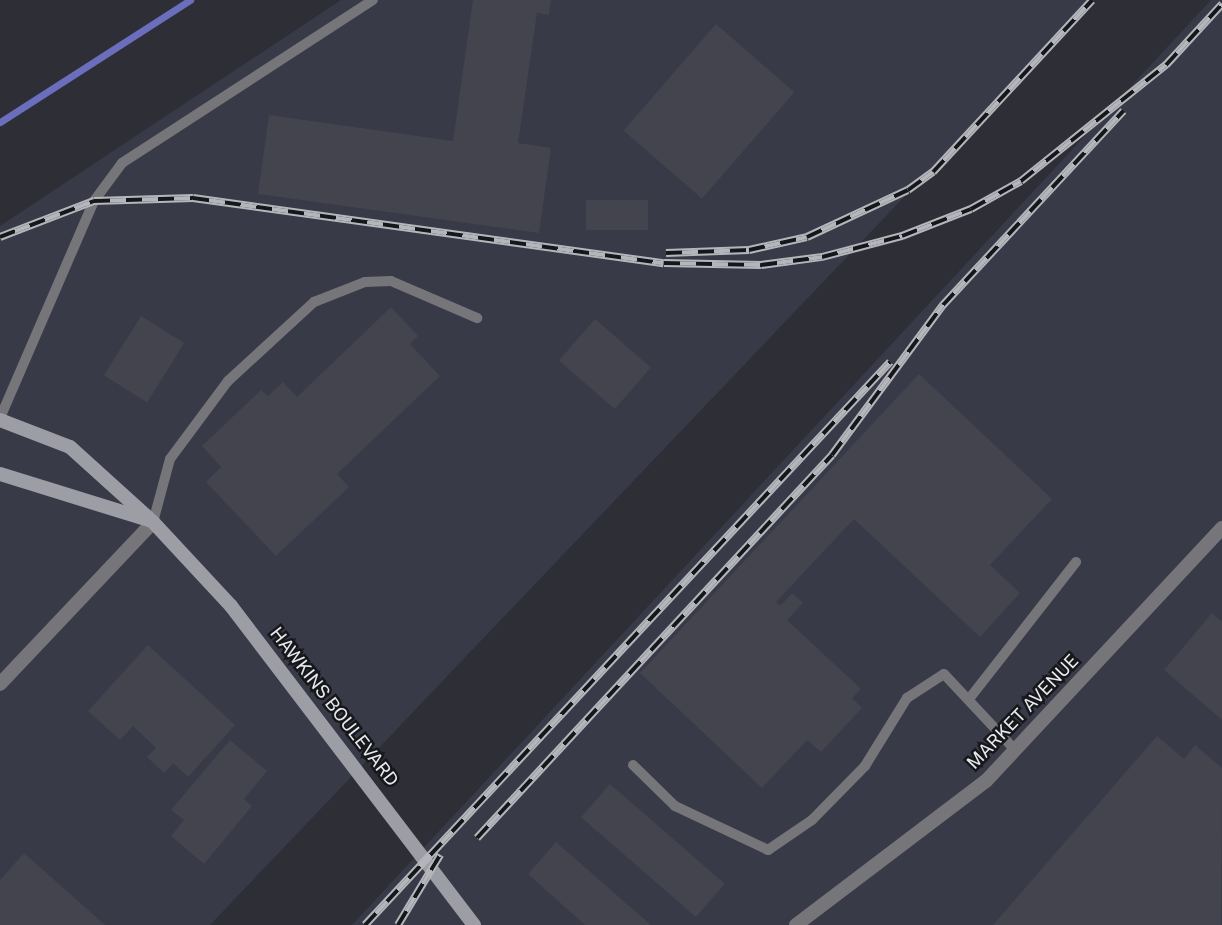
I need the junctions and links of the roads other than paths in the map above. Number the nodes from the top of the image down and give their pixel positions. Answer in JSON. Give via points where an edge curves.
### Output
{"nodes":[{"id":1,"x":373,"y":0,"type":"edge"},
{"id":2,"x":477,"y":317,"type":"dead end"},
{"id":3,"x":0,"y":419,"type":"edge"},
{"id":4,"x":2,"y":478,"type":"edge"},
{"id":5,"x":153,"y":522,"type":"junction"},
{"id":6,"x":1222,"y":528,"type":"edge"},
{"id":7,"x":1076,"y":562,"type":"dead end"},
{"id":8,"x":0,"y":684,"type":"edge"},
{"id":9,"x":969,"y":699,"type":"junction"},
{"id":10,"x":1015,"y":750,"type":"junction"},
{"id":11,"x":632,"y":765,"type":"dead end"},
{"id":12,"x":474,"y":925,"type":"edge"},
{"id":13,"x":796,"y":925,"type":"edge"}],
"edges":[{"from":1,"to":3,"type":"lane","via":[[122,163],[94,201]]},
{"from":2,"to":5,"type":"lane","via":[[391,281],[365,282],[314,302],[228,381],[170,458]]},
{"from":3,"to":5,"type":"main road","name":"HAWKINS BOULEVARD","via":[[70,447]]},
{"from":4,"to":5,"type":"main road","name":"HAWKINS BOULEVARD"},
{"from":5,"to":8,"type":"street"},
{"from":5,"to":12,"type":"main road","name":"HAWKINS BOULEVARD","via":[[231,606]]},
{"from":6,"to":10,"type":"street","name":"MARKET AVENUE"},
{"from":7,"to":9,"type":"lane"},
{"from":9,"to":10,"type":"lane"},
{"from":9,"to":11,"type":"lane","via":[[944,674],[907,698],[865,766],[812,820],[768,850],[675,806]]},
{"from":10,"to":13,"type":"street","name":"MARKET AVENUE","via":[[986,782]]}]}
